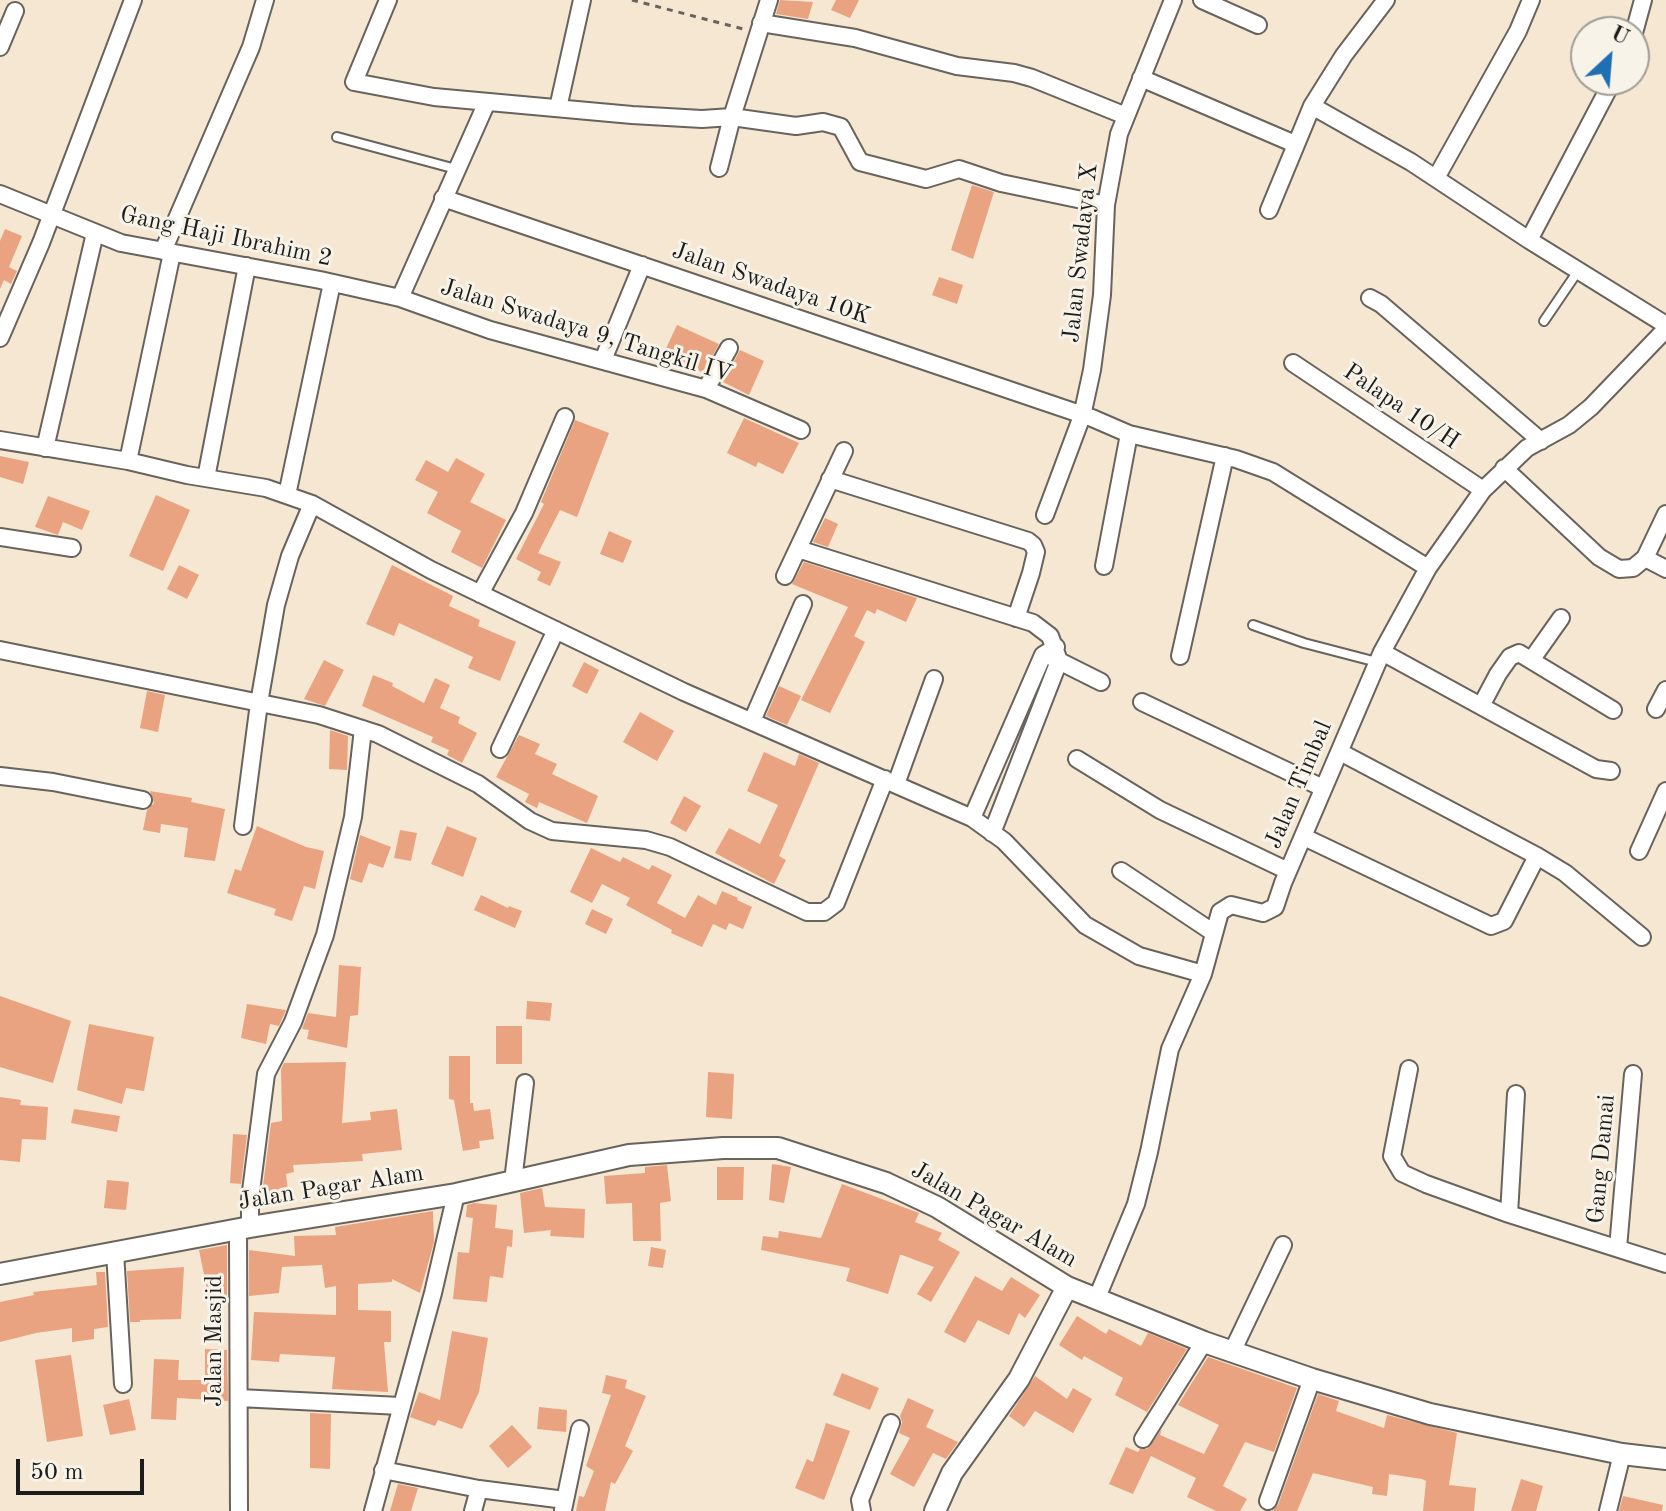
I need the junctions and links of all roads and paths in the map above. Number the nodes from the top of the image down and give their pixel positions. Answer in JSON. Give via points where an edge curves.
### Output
{"nodes":[{"id":1,"x":133,"y":0,"type":"edge"},
{"id":2,"x":265,"y":0,"type":"edge"},
{"id":3,"x":388,"y":0,"type":"edge"},
{"id":4,"x":582,"y":0,"type":"edge"},
{"id":5,"x":632,"y":0,"type":"edge"},
{"id":6,"x":769,"y":0,"type":"edge"},
{"id":7,"x":1173,"y":0,"type":"edge"},
{"id":8,"x":1202,"y":0,"type":"edge"},
{"id":9,"x":1386,"y":0,"type":"edge"},
{"id":10,"x":1531,"y":0,"type":"edge"},
{"id":11,"x":15,"y":11,"type":"dead end"},
{"id":12,"x":1258,"y":25,"type":"dead end"},
{"id":13,"x":760,"y":28,"type":"junction"},
{"id":14,"x":0,"y":47,"type":"edge"},
{"id":15,"x":1141,"y":78,"type":"junction"},
{"id":16,"x":1605,"y":96,"type":"edge"},
{"id":17,"x":487,"y":102,"type":"junction"},
{"id":18,"x":1312,"y":106,"type":"junction"},
{"id":19,"x":558,"y":108,"type":"junction"},
{"id":20,"x":1126,"y":116,"type":"junction"},
{"id":21,"x":732,"y":117,"type":"junction"},
{"id":22,"x":337,"y":137,"type":"dead end"},
{"id":23,"x":1295,"y":144,"type":"junction"},
{"id":24,"x":719,"y":168,"type":"dead end"},
{"id":25,"x":456,"y":169,"type":"junction"},
{"id":26,"x":1436,"y":178,"type":"junction"},
{"id":27,"x":0,"y":194,"type":"edge"},
{"id":28,"x":443,"y":198,"type":"junction"},
{"id":29,"x":1106,"y":205,"type":"junction"},
{"id":30,"x":1269,"y":210,"type":"dead end"},
{"id":31,"x":51,"y":216,"type":"junction"},
{"id":32,"x":95,"y":233,"type":"junction"},
{"id":33,"x":1529,"y":240,"type":"junction"},
{"id":34,"x":167,"y":252,"type":"junction"},
{"id":35,"x":642,"y":265,"type":"junction"},
{"id":36,"x":247,"y":266,"type":"junction"},
{"id":37,"x":1578,"y":271,"type":"junction"},
{"id":38,"x":332,"y":283,"type":"junction"},
{"id":39,"x":400,"y":298,"type":"junction"},
{"id":40,"x":1370,"y":298,"type":"dead end"},
{"id":41,"x":1544,"y":321,"type":"dead end"},
{"id":42,"x":1666,"y":327,"type":"edge"},
{"id":43,"x":0,"y":338,"type":"edge"},
{"id":44,"x":729,"y":348,"type":"dead end"},
{"id":45,"x":603,"y":360,"type":"junction"},
{"id":46,"x":1293,"y":363,"type":"dead end"},
{"id":47,"x":706,"y":389,"type":"junction"},
{"id":48,"x":1082,"y":416,"type":"junction"},
{"id":49,"x":565,"y":417,"type":"dead end"},
{"id":50,"x":801,"y":430,"type":"dead end"},
{"id":51,"x":1129,"y":434,"type":"junction"},
{"id":52,"x":0,"y":440,"type":"edge"},
{"id":53,"x":1541,"y":441,"type":"junction"},
{"id":54,"x":45,"y":448,"type":"junction"},
{"id":55,"x":844,"y":451,"type":"dead end"},
{"id":56,"x":1225,"y":456,"type":"junction"},
{"id":57,"x":128,"y":461,"type":"junction"},
{"id":58,"x":1504,"y":468,"type":"junction"},
{"id":59,"x":206,"y":478,"type":"junction"},
{"id":60,"x":830,"y":479,"type":"junction"},
{"id":61,"x":1483,"y":490,"type":"junction"},
{"id":62,"x":287,"y":495,"type":"junction"},
{"id":63,"x":312,"y":504,"type":"junction"},
{"id":64,"x":1666,"y":514,"type":"edge"},
{"id":65,"x":1045,"y":515,"type":"dead end"},
{"id":66,"x":0,"y":537,"type":"edge"},
{"id":67,"x":72,"y":548,"type":"dead end"},
{"id":68,"x":798,"y":549,"type":"junction"},
{"id":69,"x":1645,"y":558,"type":"junction"},
{"id":70,"x":1104,"y":566,"type":"dead end"},
{"id":71,"x":1428,"y":568,"type":"junction"},
{"id":72,"x":1666,"y":569,"type":"edge"},
{"id":73,"x":785,"y":576,"type":"dead end"},
{"id":74,"x":480,"y":594,"type":"junction"},
{"id":75,"x":803,"y":604,"type":"dead end"},
{"id":76,"x":1016,"y":618,"type":"junction"},
{"id":77,"x":1561,"y":618,"type":"dead end"},
{"id":78,"x":1253,"y":625,"type":"dead end"},
{"id":79,"x":556,"y":630,"type":"junction"},
{"id":80,"x":0,"y":650,"type":"edge"},
{"id":81,"x":1052,"y":654,"type":"junction"},
{"id":82,"x":1180,"y":656,"type":"dead end"},
{"id":83,"x":1380,"y":657,"type":"junction"},
{"id":84,"x":1532,"y":659,"type":"junction"},
{"id":85,"x":934,"y":679,"type":"dead end"},
{"id":86,"x":1101,"y":682,"type":"dead end"},
{"id":87,"x":1666,"y":690,"type":"edge"},
{"id":88,"x":1142,"y":702,"type":"dead end"},
{"id":89,"x":259,"y":703,"type":"junction"},
{"id":90,"x":1481,"y":706,"type":"junction"},
{"id":91,"x":1656,"y":709,"type":"dead end"},
{"id":92,"x":1613,"y":710,"type":"dead end"},
{"id":93,"x":752,"y":721,"type":"junction"},
{"id":94,"x":363,"y":729,"type":"junction"},
{"id":95,"x":500,"y":749,"type":"dead end"},
{"id":96,"x":1340,"y":752,"type":"junction"},
{"id":97,"x":1077,"y":759,"type":"dead end"},
{"id":98,"x":1611,"y":771,"type":"dead end"},
{"id":99,"x":0,"y":776,"type":"edge"},
{"id":100,"x":890,"y":782,"type":"junction"},
{"id":101,"x":1323,"y":788,"type":"junction"},
{"id":102,"x":1666,"y":791,"type":"edge"},
{"id":103,"x":143,"y":800,"type":"dead end"},
{"id":104,"x":972,"y":818,"type":"junction"},
{"id":105,"x":243,"y":826,"type":"dead end"},
{"id":106,"x":992,"y":833,"type":"junction"},
{"id":107,"x":1304,"y":837,"type":"junction"},
{"id":108,"x":1639,"y":851,"type":"dead end"},
{"id":109,"x":1537,"y":856,"type":"junction"},
{"id":110,"x":1121,"y":871,"type":"dead end"},
{"id":111,"x":1288,"y":871,"type":"junction"},
{"id":112,"x":1214,"y":933,"type":"junction"},
{"id":113,"x":1642,"y":937,"type":"dead end"},
{"id":114,"x":1203,"y":974,"type":"junction"},
{"id":115,"x":1409,"y":1069,"type":"dead end"},
{"id":116,"x":1633,"y":1074,"type":"dead end"},
{"id":117,"x":525,"y":1083,"type":"dead end"},
{"id":118,"x":1516,"y":1094,"type":"dead end"},
{"id":119,"x":513,"y":1181,"type":"junction"},
{"id":120,"x":456,"y":1194,"type":"junction"},
{"id":121,"x":1509,"y":1214,"type":"junction"},
{"id":122,"x":244,"y":1228,"type":"junction"},
{"id":123,"x":1283,"y":1245,"type":"dead end"},
{"id":124,"x":1618,"y":1248,"type":"junction"},
{"id":125,"x":115,"y":1252,"type":"junction"},
{"id":126,"x":1666,"y":1264,"type":"edge"},
{"id":127,"x":0,"y":1274,"type":"edge"},
{"id":128,"x":1067,"y":1287,"type":"junction"},
{"id":129,"x":1096,"y":1300,"type":"junction"},
{"id":130,"x":1204,"y":1342,"type":"junction"},
{"id":131,"x":1232,"y":1352,"type":"junction"},
{"id":132,"x":1312,"y":1379,"type":"junction"},
{"id":133,"x":123,"y":1384,"type":"dead end"},
{"id":134,"x":239,"y":1398,"type":"junction"},
{"id":135,"x":400,"y":1406,"type":"junction"},
{"id":136,"x":891,"y":1423,"type":"dead end"},
{"id":137,"x":580,"y":1429,"type":"dead end"},
{"id":138,"x":1143,"y":1439,"type":"dead end"},
{"id":139,"x":1622,"y":1454,"type":"junction"},
{"id":140,"x":1666,"y":1459,"type":"edge"},
{"id":141,"x":383,"y":1470,"type":"junction"},
{"id":142,"x":479,"y":1489,"type":"junction"},
{"id":143,"x":1268,"y":1501,"type":"dead end"},
{"id":144,"x":239,"y":1506,"type":"edge"},
{"id":145,"x":564,"y":1506,"type":"edge"},
{"id":146,"x":373,"y":1511,"type":"edge"},
{"id":147,"x":473,"y":1511,"type":"edge"},
{"id":148,"x":862,"y":1511,"type":"edge"},
{"id":149,"x":935,"y":1511,"type":"edge"},
{"id":150,"x":1608,"y":1511,"type":"edge"}],
"edges":[{"from":1,"to":31,"type":"street"},
{"from":2,"to":34,"type":"street"},
{"from":3,"to":17,"type":"street","via":[[354,82]]},
{"from":4,"to":19,"type":"street"},
{"from":5,"to":13,"type":"path"},
{"from":6,"to":13,"type":"street"},
{"from":7,"to":15,"type":"street","name":"Jalan Swadaya X"},
{"from":8,"to":12,"type":"street"},
{"from":9,"to":18,"type":"street"},
{"from":10,"to":26,"type":"street"},
{"from":11,"to":14,"type":"street"},
{"from":13,"to":20,"type":"street","via":[[855,38],[957,66],[1014,73]]},
{"from":13,"to":21,"type":"street"},
{"from":15,"to":20,"type":"street","name":"Jalan Swadaya X"},
{"from":15,"to":23,"type":"street"},
{"from":16,"to":33,"type":"street"},
{"from":17,"to":19,"type":"street"},
{"from":17,"to":25,"type":"street"},
{"from":18,"to":23,"type":"street"},
{"from":18,"to":26,"type":"street"},
{"from":19,"to":21,"type":"street"},
{"from":20,"to":29,"type":"street","name":"Jalan Swadaya X"},
{"from":21,"to":24,"type":"street"},
{"from":21,"to":29,"type":"street","via":[[796,126],[823,122],[841,127],[860,162],[926,179],[959,169]]},
{"from":22,"to":25,"type":"lane"},
{"from":23,"to":30,"type":"street"},
{"from":25,"to":28,"type":"street"},
{"from":26,"to":33,"type":"street"},
{"from":27,"to":31,"type":"street","name":"Gang Haji Ibrahim 2"},
{"from":28,"to":35,"type":"street","name":"Jalan Swadaya 10K"},
{"from":28,"to":39,"type":"street"},
{"from":29,"to":48,"type":"street","name":"Jalan Swadaya X","via":[[1102,295]]},
{"from":31,"to":32,"type":"street","name":"Gang Haji Ibrahim 2"},
{"from":31,"to":43,"type":"street"},
{"from":32,"to":34,"type":"street","name":"Gang Haji Ibrahim 2"},
{"from":32,"to":54,"type":"street"},
{"from":33,"to":37,"type":"street"},
{"from":34,"to":36,"type":"street","name":"Gang Haji Ibrahim 2"},
{"from":34,"to":57,"type":"street"},
{"from":35,"to":45,"type":"street"},
{"from":35,"to":48,"type":"street","name":"Jalan Swadaya 10K"},
{"from":36,"to":38,"type":"street","name":"Gang Haji Ibrahim 2"},
{"from":36,"to":59,"type":"street"},
{"from":37,"to":41,"type":"lane"},
{"from":37,"to":42,"type":"street"},
{"from":38,"to":39,"type":"street","name":"Gang Haji Ibrahim 2"},
{"from":38,"to":62,"type":"street"},
{"from":39,"to":45,"type":"street","name":"Jalan Swadaya 9, Tangkil IV","via":[[490,330]]},
{"from":40,"to":53,"type":"street"},
{"from":42,"to":53,"type":"street","name":"Jalan Timbal","via":[[1591,407]]},
{"from":44,"to":47,"type":"street"},
{"from":45,"to":47,"type":"street","name":"Jalan Swadaya 9, Tangkil IV"},
{"from":46,"to":61,"type":"street","name":"Palapa 10/H"},
{"from":47,"to":50,"type":"street","name":"Jalan Swadaya 9, Tangkil IV"},
{"from":48,"to":51,"type":"street","name":"Jalan Swadaya 10K"},
{"from":48,"to":65,"type":"street","name":"Jalan Swadaya X"},
{"from":49,"to":74,"type":"street","via":[[524,513]]},
{"from":51,"to":56,"type":"street","name":"Jalan Swadaya 10K"},
{"from":51,"to":70,"type":"street"},
{"from":52,"to":54,"type":"street"},
{"from":53,"to":58,"type":"street","name":"Jalan Timbal"},
{"from":54,"to":57,"type":"street"},
{"from":55,"to":60,"type":"street"},
{"from":56,"to":71,"type":"street","name":"Jalan Swadaya 10K","via":[[1273,472]]},
{"from":56,"to":82,"type":"street"},
{"from":57,"to":59,"type":"street"},
{"from":58,"to":61,"type":"street","name":"Jalan Timbal"},
{"from":58,"to":69,"type":"street","via":[[1612,567],[1633,568]]},
{"from":59,"to":62,"type":"street"},
{"from":60,"to":68,"type":"street"},
{"from":60,"to":76,"type":"street","via":[[1033,545],[1036,552]]},
{"from":61,"to":71,"type":"street","name":"Jalan Timbal"},
{"from":62,"to":63,"type":"street"},
{"from":63,"to":74,"type":"street"},
{"from":63,"to":89,"type":"street","via":[[276,605]]},
{"from":64,"to":69,"type":"street"},
{"from":66,"to":67,"type":"street"},
{"from":68,"to":73,"type":"street"},
{"from":68,"to":76,"type":"street"},
{"from":69,"to":72,"type":"street"},
{"from":71,"to":83,"type":"street","name":"Jalan Timbal"},
{"from":74,"to":79,"type":"street"},
{"from":75,"to":93,"type":"street"},
{"from":76,"to":81,"type":"street","via":[[1042,628]]},
{"from":77,"to":84,"type":"street"},
{"from":78,"to":83,"type":"lane","via":[[1304,643]]},
{"from":79,"to":93,"type":"street"},
{"from":79,"to":95,"type":"street"},
{"from":80,"to":89,"type":"street"},
{"from":81,"to":86,"type":"street"},
{"from":81,"to":104,"type":"street"},
{"from":81,"to":106,"type":"street"},
{"from":83,"to":90,"type":"street"},
{"from":83,"to":96,"type":"street","name":"Jalan Timbal"},
{"from":84,"to":90,"type":"street","via":[[1519,653],[1510,657]]},
{"from":84,"to":92,"type":"street"},
{"from":85,"to":100,"type":"street"},
{"from":87,"to":91,"type":"street"},
{"from":88,"to":101,"type":"street"},
{"from":89,"to":94,"type":"street"},
{"from":89,"to":105,"type":"street"},
{"from":90,"to":98,"type":"street","via":[[1596,769]]},
{"from":93,"to":100,"type":"street"},
{"from":94,"to":100,"type":"street","via":[[478,784],[552,831],[670,847],[816,913],[836,903]]},
{"from":94,"to":122,"type":"street","name":"Jalan Masjid","via":[[353,817],[325,935],[293,1022],[266,1074]]},
{"from":96,"to":101,"type":"street","name":"Jalan Timbal"},
{"from":96,"to":109,"type":"street"},
{"from":97,"to":111,"type":"street","via":[[1160,810]]},
{"from":99,"to":103,"type":"street"},
{"from":100,"to":104,"type":"street"},
{"from":101,"to":107,"type":"street","name":"Jalan Timbal"},
{"from":102,"to":108,"type":"street"},
{"from":104,"to":106,"type":"street"},
{"from":106,"to":114,"type":"street","via":[[1085,925],[1139,956]]},
{"from":107,"to":109,"type":"street","via":[[1491,926],[1504,921]]},
{"from":107,"to":111,"type":"street","name":"Jalan Timbal"},
{"from":109,"to":113,"type":"street"},
{"from":110,"to":112,"type":"street"},
{"from":111,"to":112,"type":"street","name":"Jalan Timbal","via":[[1275,907],[1263,913],[1225,907]]},
{"from":112,"to":114,"type":"street","name":"Jalan Timbal"},
{"from":114,"to":129,"type":"street","name":"Jalan Timbal","via":[[1170,1049],[1136,1204]]},
{"from":115,"to":121,"type":"street","via":[[1392,1156],[1402,1173]]},
{"from":116,"to":124,"type":"street","name":"Gang Damai"},
{"from":117,"to":119,"type":"street"},
{"from":118,"to":121,"type":"street"},
{"from":119,"to":120,"type":"street","name":"Jalan Pagar Alam"},
{"from":119,"to":128,"type":"street","name":"Jalan Pagar Alam","via":[[629,1155],[778,1148],[924,1201]]},
{"from":120,"to":122,"type":"street","name":"Jalan Pagar Alam"},
{"from":120,"to":135,"type":"street"},
{"from":121,"to":124,"type":"street"},
{"from":122,"to":125,"type":"street","name":"Jalan Pagar Alam"},
{"from":122,"to":134,"type":"street","name":"Jalan Masjid"},
{"from":123,"to":131,"type":"street"},
{"from":124,"to":126,"type":"street"},
{"from":125,"to":127,"type":"street","name":"Jalan Pagar Alam"},
{"from":125,"to":133,"type":"street"},
{"from":128,"to":129,"type":"street","name":"Jalan Pagar Alam"},
{"from":128,"to":149,"type":"street","via":[[1019,1379],[952,1473]]},
{"from":129,"to":130,"type":"street","name":"Jalan Pagar Alam"},
{"from":130,"to":131,"type":"street","name":"Jalan Pagar Alam"},
{"from":130,"to":138,"type":"street"},
{"from":131,"to":132,"type":"street","name":"Jalan Pagar Alam"},
{"from":132,"to":139,"type":"street","name":"Jalan Pagar Alam","via":[[1430,1414]]},
{"from":132,"to":143,"type":"street"},
{"from":134,"to":135,"type":"street"},
{"from":134,"to":144,"type":"street","name":"Jalan Masjid"},
{"from":135,"to":141,"type":"street"},
{"from":136,"to":148,"type":"street","via":[[860,1500]]},
{"from":137,"to":145,"type":"street"},
{"from":139,"to":140,"type":"street","name":"Jalan Pagar Alam"},
{"from":139,"to":150,"type":"street"},
{"from":141,"to":142,"type":"street"},
{"from":141,"to":146,"type":"street"},
{"from":142,"to":145,"type":"street"},
{"from":142,"to":147,"type":"street"}]}
